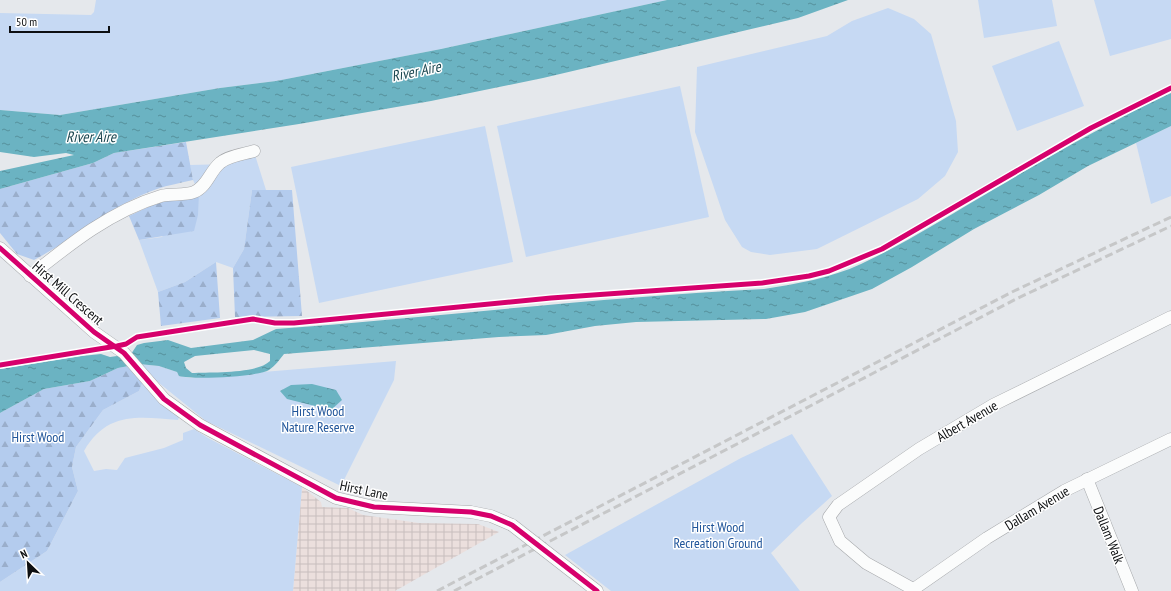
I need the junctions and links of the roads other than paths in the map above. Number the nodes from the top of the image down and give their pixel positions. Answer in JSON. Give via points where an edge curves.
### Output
{"nodes":[{"id":1,"x":254,"y":151,"type":"dead end"},
{"id":2,"x":0,"y":248,"type":"edge"},
{"id":3,"x":30,"y":276,"type":"junction"},
{"id":4,"x":1171,"y":317,"type":"edge"},
{"id":5,"x":124,"y":353,"type":"joint"},
{"id":6,"x":1171,"y":438,"type":"edge"},
{"id":7,"x":1087,"y":479,"type":"junction"},
{"id":8,"x":912,"y":590,"type":"edge"},
{"id":9,"x":597,"y":591,"type":"edge"},
{"id":10,"x":1132,"y":591,"type":"edge"}],
"edges":[{"from":1,"to":3,"type":"street","via":[[221,162],[205,183],[194,192],[162,195],[133,206],[75,240]]},
{"from":2,"to":3,"type":"street","name":"Hirst Mill Crescent"},
{"from":3,"to":5,"type":"street","name":"Hirst Mill Crescent","via":[[94,332]]},
{"from":4,"to":8,"type":"street","name":"Albert Avenue","via":[[993,405],[919,449],[838,505],[828,517],[840,541],[866,562]]},
{"from":5,"to":9,"type":"street","name":"Hirst Lane","bridge":true,"via":[[164,399],[200,425],[336,498],[374,507],[471,512],[491,516],[512,525]]},
{"from":6,"to":7,"type":"street","name":"Dallam Avenue"},
{"from":7,"to":8,"type":"street","name":"Dallam Avenue","via":[[987,538]]},
{"from":7,"to":10,"type":"street","name":"Dallam Walk"}]}
